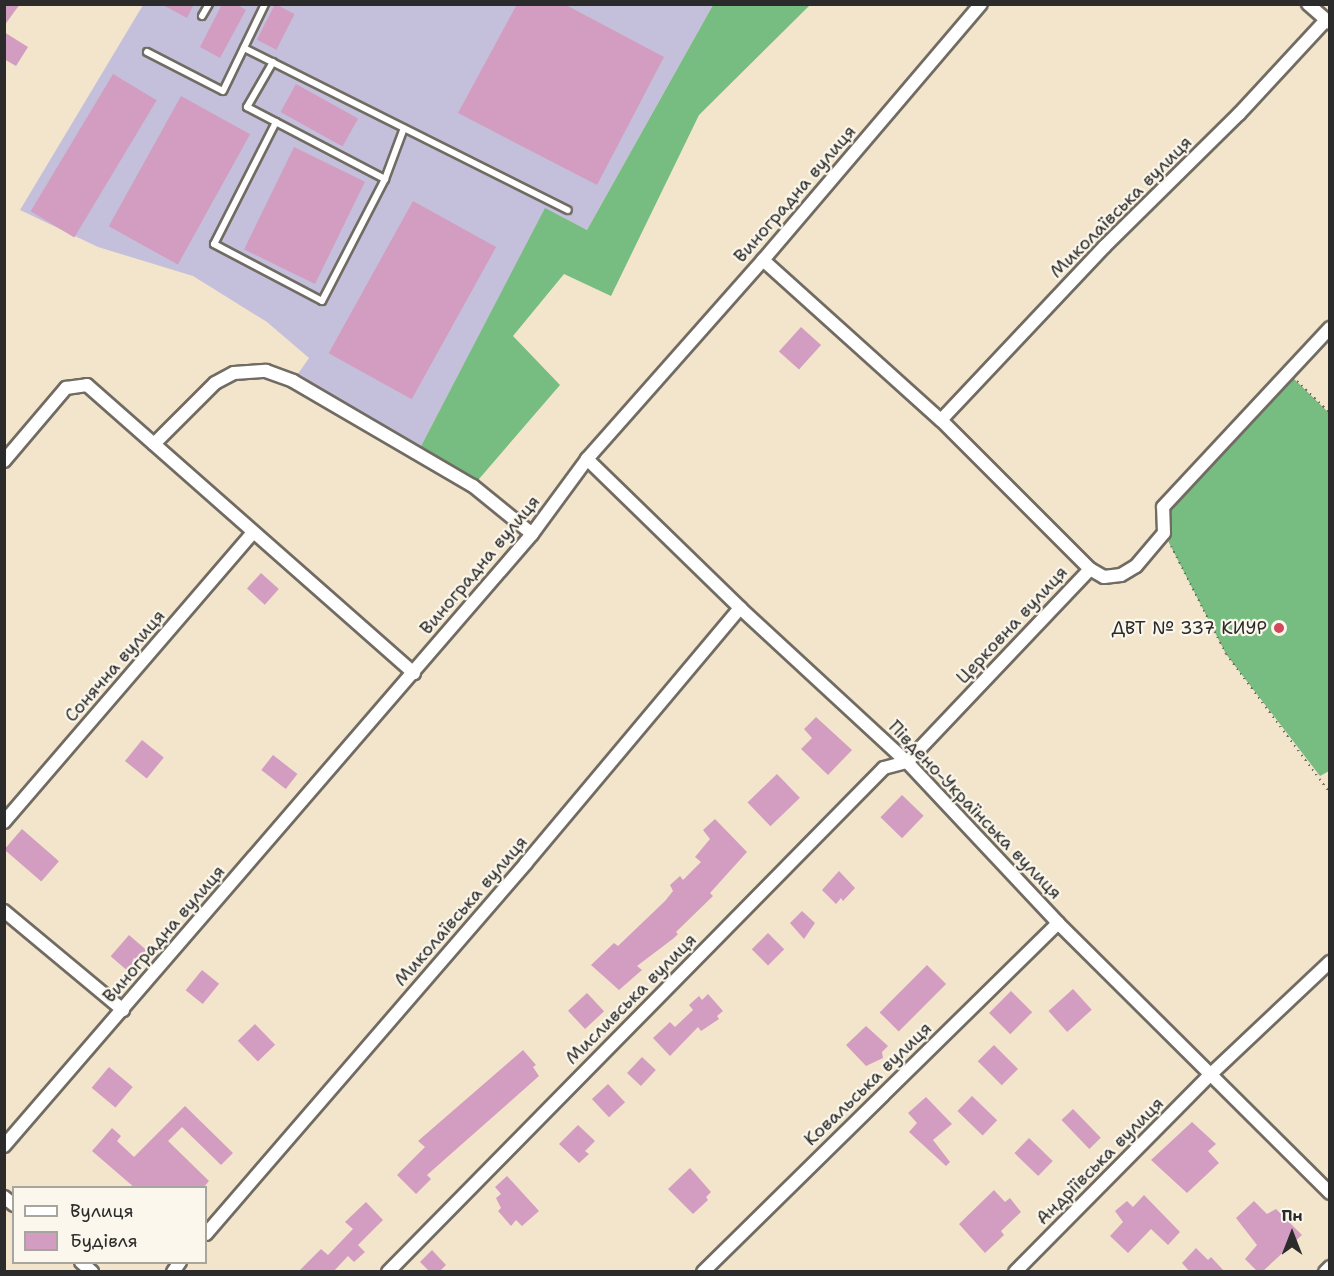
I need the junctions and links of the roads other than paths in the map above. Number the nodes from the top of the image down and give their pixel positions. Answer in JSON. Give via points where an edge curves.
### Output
{"nodes":[{"id":1,"x":209,"y":4,"type":"edge"},
{"id":2,"x":265,"y":4,"type":"edge"},
{"id":3,"x":981,"y":4,"type":"edge"},
{"id":4,"x":1308,"y":4,"type":"edge"},
{"id":5,"x":202,"y":16,"type":"dead end"},
{"id":6,"x":1328,"y":21,"type":"edge"},
{"id":7,"x":244,"y":48,"type":"junction"},
{"id":8,"x":147,"y":52,"type":"dead end"},
{"id":9,"x":273,"y":62,"type":"junction"},
{"id":10,"x":276,"y":122,"type":"junction"},
{"id":11,"x":404,"y":128,"type":"junction"},
{"id":12,"x":385,"y":179,"type":"junction"},
{"id":13,"x":568,"y":210,"type":"dead end"},
{"id":14,"x":763,"y":260,"type":"junction"},
{"id":15,"x":1329,"y":328,"type":"edge"},
{"id":16,"x":941,"y":420,"type":"junction"},
{"id":17,"x":154,"y":444,"type":"junction"},
{"id":18,"x":587,"y":459,"type":"junction"},
{"id":19,"x":4,"y":461,"type":"edge"},
{"id":20,"x":253,"y":533,"type":"junction"},
{"id":21,"x":532,"y":534,"type":"junction"},
{"id":22,"x":1090,"y":569,"type":"junction"},
{"id":23,"x":740,"y":608,"type":"junction"},
{"id":24,"x":414,"y":672,"type":"junction"},
{"id":25,"x":907,"y":762,"type":"junction"},
{"id":26,"x":4,"y":822,"type":"edge"},
{"id":27,"x":4,"y":911,"type":"edge"},
{"id":28,"x":1058,"y":923,"type":"junction"},
{"id":29,"x":1329,"y":962,"type":"edge"},
{"id":30,"x":123,"y":1010,"type":"junction"},
{"id":31,"x":1210,"y":1075,"type":"junction"},
{"id":32,"x":4,"y":1146,"type":"edge"},
{"id":33,"x":1329,"y":1193,"type":"edge"},
{"id":34,"x":207,"y":1232,"type":"edge"},
{"id":35,"x":1329,"y":1267,"type":"edge"},
{"id":36,"x":388,"y":1272,"type":"edge"},
{"id":37,"x":702,"y":1272,"type":"edge"},
{"id":38,"x":1016,"y":1272,"type":"edge"},
{"id":39,"x":1325,"y":1272,"type":"edge"}],
"edges":[{"from":1,"to":5,"type":"lane"},
{"from":2,"to":7,"type":"lane"},
{"from":3,"to":14,"type":"street","name":"Виноградна вулиця"},
{"from":4,"to":6,"type":"street"},
{"from":6,"to":16,"type":"street","name":"Миколаївська вулиця","via":[[1105,246]]},
{"from":7,"to":8,"type":"lane","via":[[223,91]]},
{"from":7,"to":9,"type":"lane"},
{"from":9,"to":10,"type":"lane","via":[[247,107]]},
{"from":9,"to":11,"type":"lane"},
{"from":10,"to":12,"type":"lane"},
{"from":10,"to":12,"type":"lane","via":[[214,244],[322,301]]},
{"from":11,"to":12,"type":"lane"},
{"from":11,"to":13,"type":"lane"},
{"from":14,"to":16,"type":"street"},
{"from":14,"to":18,"type":"street","name":"Виноградна вулиця"},
{"from":15,"to":22,"type":"street","name":"Церковна вулиця","via":[[1163,507],[1164,533],[1136,566],[1121,575],[1104,577]]},
{"from":16,"to":22,"type":"street"},
{"from":17,"to":19,"type":"street","via":[[87,385],[76,385],[66,388]]},
{"from":17,"to":20,"type":"street"},
{"from":17,"to":21,"type":"street","via":[[215,383],[234,373],[266,371],[293,381],[473,486]]},
{"from":18,"to":21,"type":"street","name":"Виноградна вулиця"},
{"from":18,"to":23,"type":"street","name":"Південо-Українська вулиця"},
{"from":20,"to":24,"type":"street"},
{"from":20,"to":26,"type":"street","name":"Сонячна вулиця"},
{"from":21,"to":24,"type":"street","name":"Виноградна вулиця"},
{"from":22,"to":25,"type":"street","name":"Церковна вулиця"},
{"from":23,"to":25,"type":"street","name":"Південо-Українська вулиця"},
{"from":23,"to":34,"type":"street","name":"Миколаївська вулиця"},
{"from":24,"to":30,"type":"street","name":"Виноградна вулиця"},
{"from":25,"to":28,"type":"street","name":"Південо-Українська вулиця"},
{"from":25,"to":36,"type":"street","name":"Мисливська вулиця","via":[[884,768]]},
{"from":27,"to":30,"type":"street"},
{"from":28,"to":31,"type":"street","name":"Південо-Українська вулиця"},
{"from":28,"to":37,"type":"street","name":"Ковальська вулиця"},
{"from":29,"to":31,"type":"street","name":"Андріївська вулиця"},
{"from":30,"to":32,"type":"street","name":"Виноградна вулиця"},
{"from":31,"to":33,"type":"street","name":"Південо-Українська вулиця"},
{"from":31,"to":38,"type":"street","name":"Андріївська вулиця"},
{"from":35,"to":39,"type":"street"}]}
